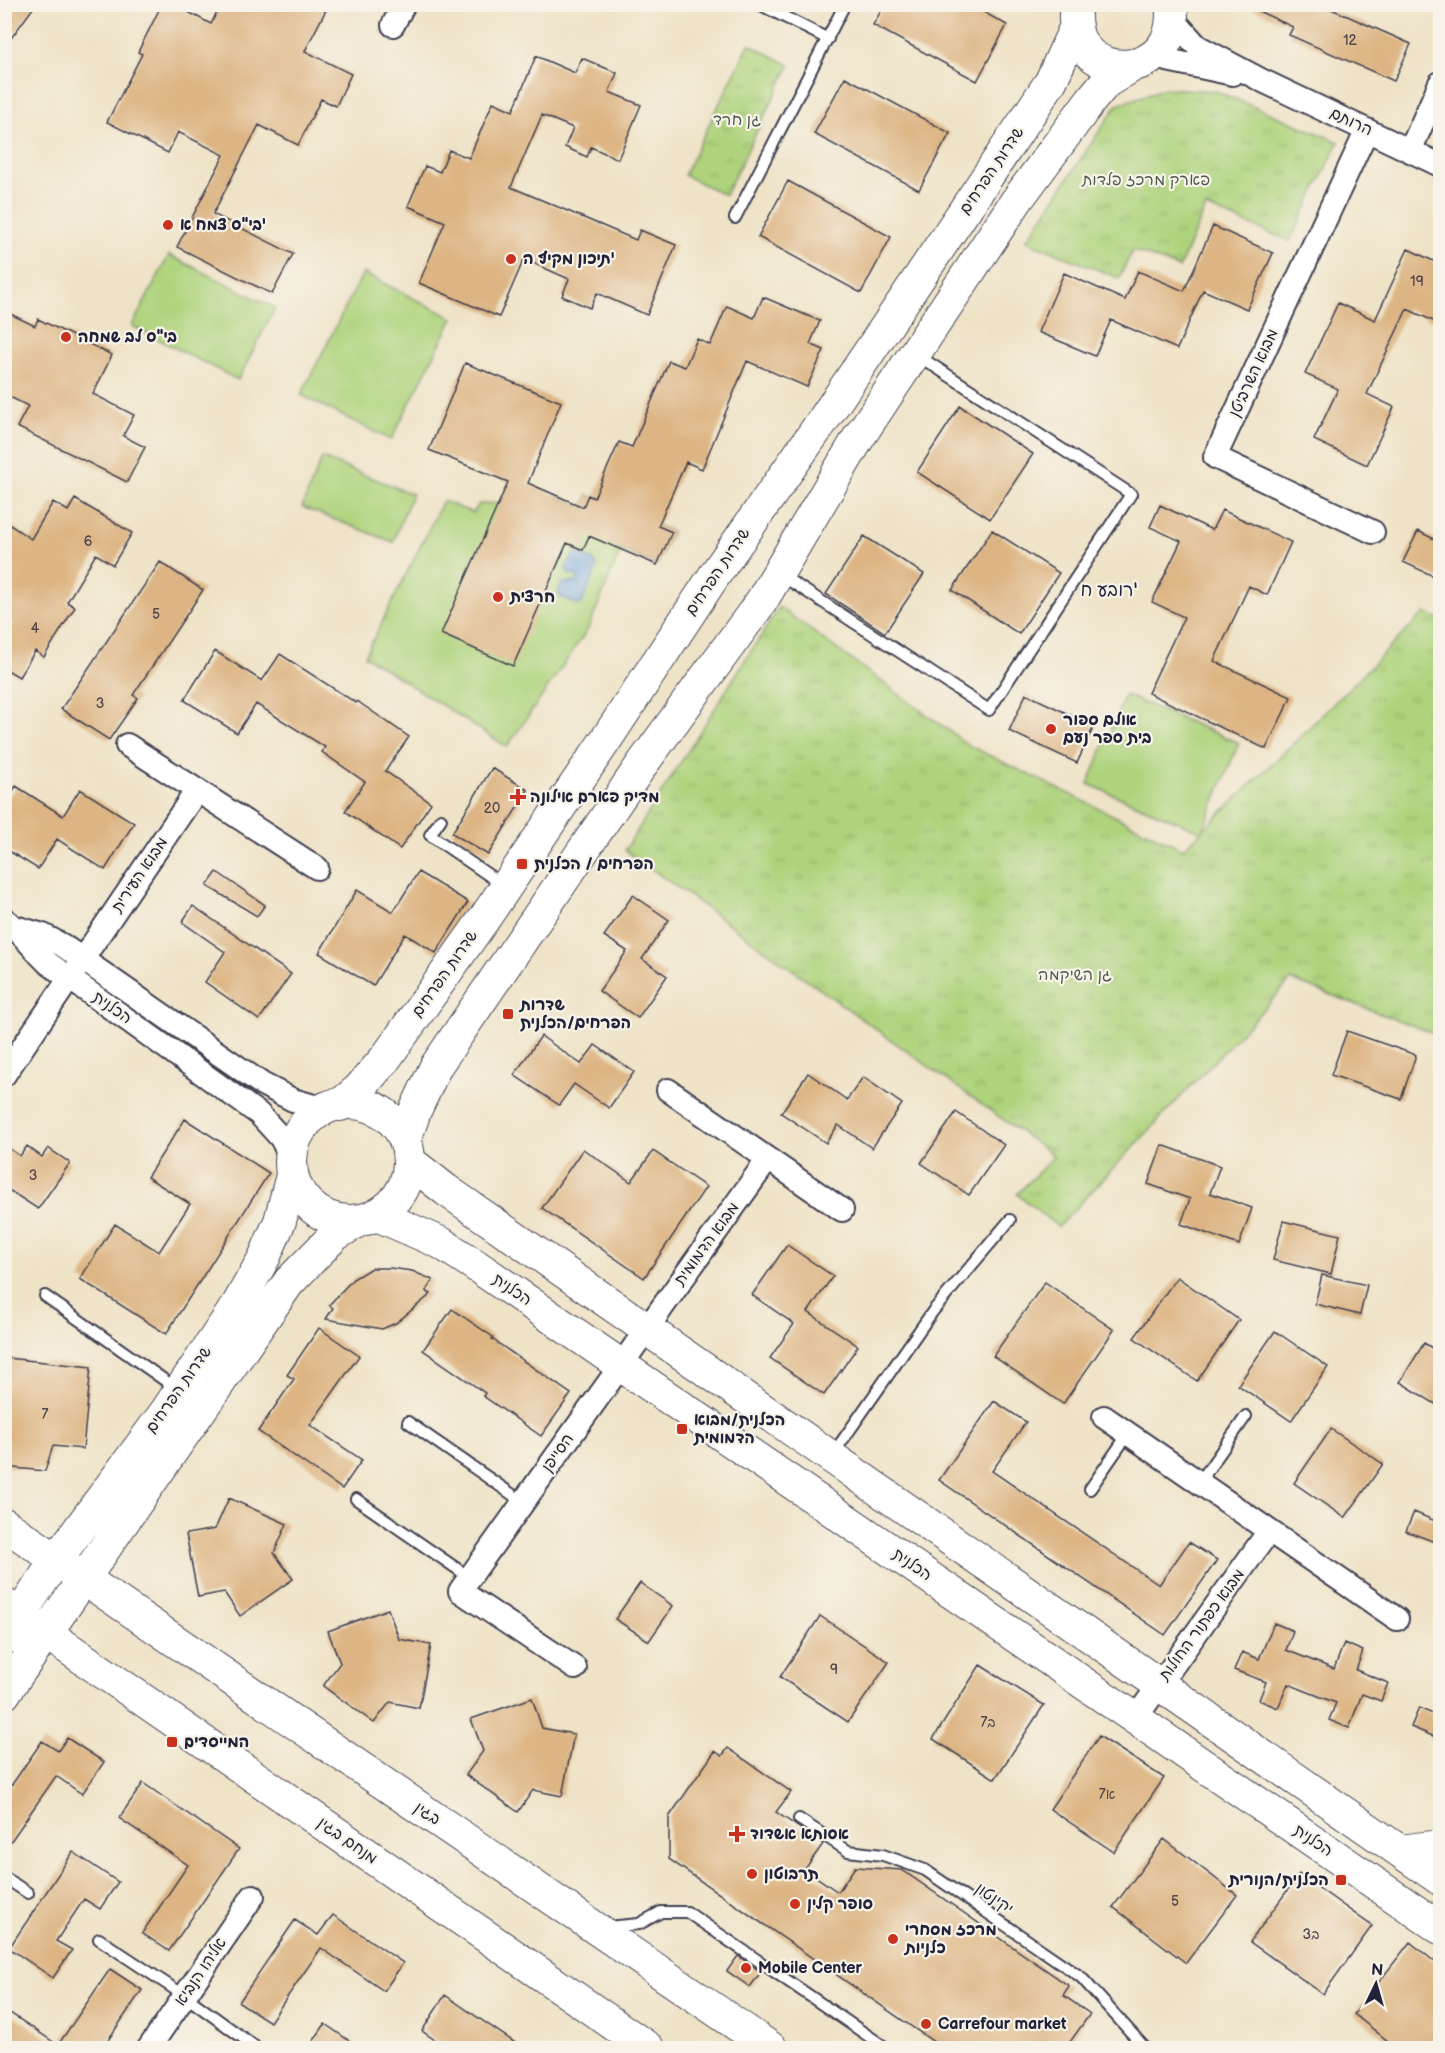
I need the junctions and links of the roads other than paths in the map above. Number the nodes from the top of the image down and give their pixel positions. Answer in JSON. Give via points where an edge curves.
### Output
{"nodes":[{"id":1,"x":404,"y":4,"type":"edge"},
{"id":2,"x":759,"y":4,"type":"edge"},
{"id":3,"x":845,"y":4,"type":"edge"},
{"id":4,"x":1075,"y":11,"type":"edge"},
{"id":5,"x":1172,"y":12,"type":"edge"},
{"id":6,"x":393,"y":25,"type":"dead end"},
{"id":7,"x":828,"y":39,"type":"junction"},
{"id":8,"x":1143,"y":62,"type":"junction"},
{"id":9,"x":1261,"y":80,"type":"junction"},
{"id":10,"x":1440,"y":83,"type":"edge"},
{"id":11,"x":1368,"y":130,"type":"junction"},
{"id":12,"x":1410,"y":151,"type":"junction"},
{"id":13,"x":1440,"y":165,"type":"edge"},
{"id":14,"x":735,"y":218,"type":"dead end"},
{"id":15,"x":915,"y":353,"type":"junction"},
{"id":16,"x":1373,"y":532,"type":"dead end"},
{"id":17,"x":778,"y":573,"type":"junction"},
{"id":18,"x":127,"y":745,"type":"dead end"},
{"id":19,"x":197,"y":790,"type":"junction"},
{"id":20,"x":441,"y":819,"type":"dead end"},
{"id":21,"x":317,"y":868,"type":"dead end"},
{"id":22,"x":506,"y":887,"type":"junction"},
{"id":23,"x":10,"y":923,"type":"edge"},
{"id":24,"x":84,"y":960,"type":"junction"},
{"id":25,"x":70,"y":979,"type":"junction"},
{"id":26,"x":4,"y":1076,"type":"edge"},
{"id":27,"x":668,"y":1090,"type":"dead end"},
{"id":28,"x":333,"y":1107,"type":"junction"},
{"id":29,"x":407,"y":1150,"type":"junction"},
{"id":30,"x":768,"y":1159,"type":"junction"},
{"id":31,"x":292,"y":1166,"type":"junction"},
{"id":32,"x":842,"y":1210,"type":"dead end"},
{"id":33,"x":367,"y":1218,"type":"junction"},
{"id":34,"x":1010,"y":1220,"type":"dead end"},
{"id":35,"x":45,"y":1296,"type":"dead end"},
{"id":36,"x":646,"y":1328,"type":"junction"},
{"id":37,"x":621,"y":1364,"type":"junction"},
{"id":38,"x":179,"y":1391,"type":"junction"},
{"id":39,"x":1246,"y":1416,"type":"dead end"},
{"id":40,"x":1104,"y":1417,"type":"dead end"},
{"id":41,"x":408,"y":1422,"type":"dead end"},
{"id":42,"x":1128,"y":1434,"type":"junction"},
{"id":43,"x":832,"y":1457,"type":"junction"},
{"id":44,"x":1199,"y":1483,"type":"junction"},
{"id":45,"x":1090,"y":1488,"type":"dead end"},
{"id":46,"x":356,"y":1499,"type":"dead end"},
{"id":47,"x":523,"y":1502,"type":"junction"},
{"id":48,"x":4,"y":1524,"type":"edge"},
{"id":49,"x":1269,"y":1531,"type":"junction"},
{"id":50,"x":56,"y":1560,"type":"junction"},
{"id":51,"x":469,"y":1577,"type":"junction"},
{"id":52,"x":83,"y":1579,"type":"junction"},
{"id":53,"x":10,"y":1619,"type":"edge"},
{"id":54,"x":1397,"y":1619,"type":"dead end"},
{"id":55,"x":46,"y":1634,"type":"junction"},
{"id":56,"x":575,"y":1668,"type":"dead end"},
{"id":57,"x":1160,"y":1683,"type":"junction"},
{"id":58,"x":4,"y":1694,"type":"edge"},
{"id":59,"x":1135,"y":1719,"type":"junction"},
{"id":60,"x":799,"y":1819,"type":"dead end"},
{"id":61,"x":1440,"y":1846,"type":"edge"},
{"id":62,"x":1400,"y":1851,"type":"junction"},
{"id":63,"x":4,"y":1877,"type":"edge"},
{"id":64,"x":1440,"y":1879,"type":"edge"},
{"id":65,"x":28,"y":1893,"type":"dead end"},
{"id":66,"x":253,"y":1896,"type":"dead end"},
{"id":67,"x":1439,"y":1923,"type":"edge"},
{"id":68,"x":593,"y":1927,"type":"junction"},
{"id":69,"x":99,"y":1939,"type":"dead end"},
{"id":70,"x":185,"y":1996,"type":"junction"},
{"id":71,"x":149,"y":2049,"type":"edge"},
{"id":72,"x":257,"y":2049,"type":"edge"},
{"id":73,"x":648,"y":2049,"type":"edge"},
{"id":74,"x":771,"y":2049,"type":"edge"},
{"id":75,"x":886,"y":2049,"type":"edge"},
{"id":76,"x":1144,"y":2049,"type":"edge"}],
"edges":[{"from":1,"to":6,"type":"street"},
{"from":2,"to":7,"type":"lane"},
{"from":3,"to":7,"type":"lane"},
{"from":4,"to":8,"type":"street","via":[[1079,39],[1096,58],[1120,67]]},
{"from":4,"to":22,"type":"street","name":"שדרות הפרחים","via":[[1051,81]]},
{"from":5,"to":8,"type":"street","via":[[1167,40]]},
{"from":5,"to":9,"type":"street","name":"הרותם","via":[[1197,45]]},
{"from":7,"to":14,"type":"lane"},
{"from":8,"to":9,"type":"street","name":"הרותם"},
{"from":8,"to":15,"type":"street","via":[[1106,82],[1065,133]]},
{"from":9,"to":11,"type":"street","name":"הרותם"},
{"from":10,"to":12,"type":"street"},
{"from":11,"to":12,"type":"street","name":"הרותם"},
{"from":11,"to":16,"type":"street","name":"מבוא השרביטן","via":[[1215,457]]},
{"from":12,"to":13,"type":"street","name":"הרותם"},
{"from":15,"to":17,"type":"street","via":[[859,436]]},
{"from":15,"to":17,"type":"lane","via":[[1131,494],[989,710]]},
{"from":17,"to":29,"type":"street","via":[[436,1066],[414,1111]]},
{"from":18,"to":19,"type":"street"},
{"from":19,"to":21,"type":"street"},
{"from":19,"to":24,"type":"street","name":"מבוא העירית"},
{"from":20,"to":22,"type":"lane","via":[[430,835]]},
{"from":22,"to":28,"type":"street","name":"שדרות הפרחים","via":[[385,1059],[359,1089]]},
{"from":23,"to":24,"type":"street","name":"הכלנית","via":[[43,935]]},
{"from":23,"to":25,"type":"street","name":"הכלנית","via":[[48,963]]},
{"from":24,"to":25,"type":"street","name":"מבוא העירית"},
{"from":24,"to":28,"type":"street","name":"הכלנית","via":[[262,1084],[293,1100]]},
{"from":25,"to":26,"type":"street","name":"מבוא העירית"},
{"from":25,"to":31,"type":"street","name":"הכלנית","via":[[259,1114],[281,1138]]},
{"from":27,"to":30,"type":"street"},
{"from":28,"to":29,"type":"street","via":[[356,1104],[385,1115],[397,1127]]},
{"from":28,"to":31,"type":"street","via":[[312,1118],[302,1129],[294,1143]]},
{"from":29,"to":33,"type":"street","via":[[407,1178],[401,1193],[390,1206]]},
{"from":29,"to":36,"type":"street","via":[[446,1190]]},
{"from":30,"to":32,"type":"street"},
{"from":30,"to":36,"type":"street","name":"מבוא הדמומית"},
{"from":31,"to":33,"type":"street","via":[[298,1191],[324,1215],[341,1220]]},
{"from":31,"to":38,"type":"street","name":"שדרות הפרחים","via":[[280,1221],[264,1258]]},
{"from":33,"to":37,"type":"street","name":"הכלנית","via":[[441,1244]]},
{"from":33,"to":52,"type":"street","name":"שדרות הפרחים","via":[[335,1235],[289,1282]]},
{"from":34,"to":43,"type":"lane","via":[[933,1311]]},
{"from":35,"to":38,"type":"lane"},
{"from":36,"to":37,"type":"street","name":"הסייפן"},
{"from":36,"to":43,"type":"street"},
{"from":37,"to":47,"type":"street","name":"הסייפן"},
{"from":37,"to":59,"type":"street","name":"הכלנית"},
{"from":38,"to":50,"type":"street","name":"שדרות הפרחים"},
{"from":39,"to":44,"type":"lane"},
{"from":40,"to":42,"type":"street"},
{"from":41,"to":47,"type":"lane"},
{"from":42,"to":44,"type":"street"},
{"from":42,"to":45,"type":"lane"},
{"from":43,"to":57,"type":"street"},
{"from":44,"to":49,"type":"street"},
{"from":46,"to":51,"type":"lane"},
{"from":47,"to":51,"type":"street","name":"הסייפן"},
{"from":48,"to":50,"type":"street"},
{"from":49,"to":54,"type":"street"},
{"from":49,"to":57,"type":"street","name":"מבוא כפתור החולות"},
{"from":50,"to":52,"type":"street","name":"בגין"},
{"from":50,"to":53,"type":"street","name":"שדרות הפרחים"},
{"from":51,"to":56,"type":"street","via":[[459,1591]]},
{"from":52,"to":55,"type":"street","name":"שדרות הפרחים"},
{"from":52,"to":68,"type":"street","name":"בגין"},
{"from":53,"to":55,"type":"street","name":"מנחם בגין"},
{"from":55,"to":58,"type":"street","name":"שדרות הפרחים"},
{"from":55,"to":73,"type":"street","name":"מנחם בגין"},
{"from":57,"to":59,"type":"street","name":"מבוא כפתור החולות"},
{"from":57,"to":62,"type":"street"},
{"from":59,"to":67,"type":"street","name":"הכלנית"},
{"from":60,"to":76,"type":"lane","name":"יקינטון","via":[[848,1851],[883,1855],[926,1870],[1081,1977]]},
{"from":61,"to":62,"type":"street"},
{"from":62,"to":64,"type":"street"},
{"from":63,"to":65,"type":"lane"},
{"from":66,"to":70,"type":"street","name":"אליהו הנביא"},
{"from":68,"to":74,"type":"street","name":"בגין"},
{"from":68,"to":75,"type":"lane","via":[[639,1924],[661,1912],[687,1912]]},
{"from":69,"to":70,"type":"lane"},
{"from":70,"to":71,"type":"street","name":"אליהו הנביא"},
{"from":70,"to":72,"type":"lane"}]}
